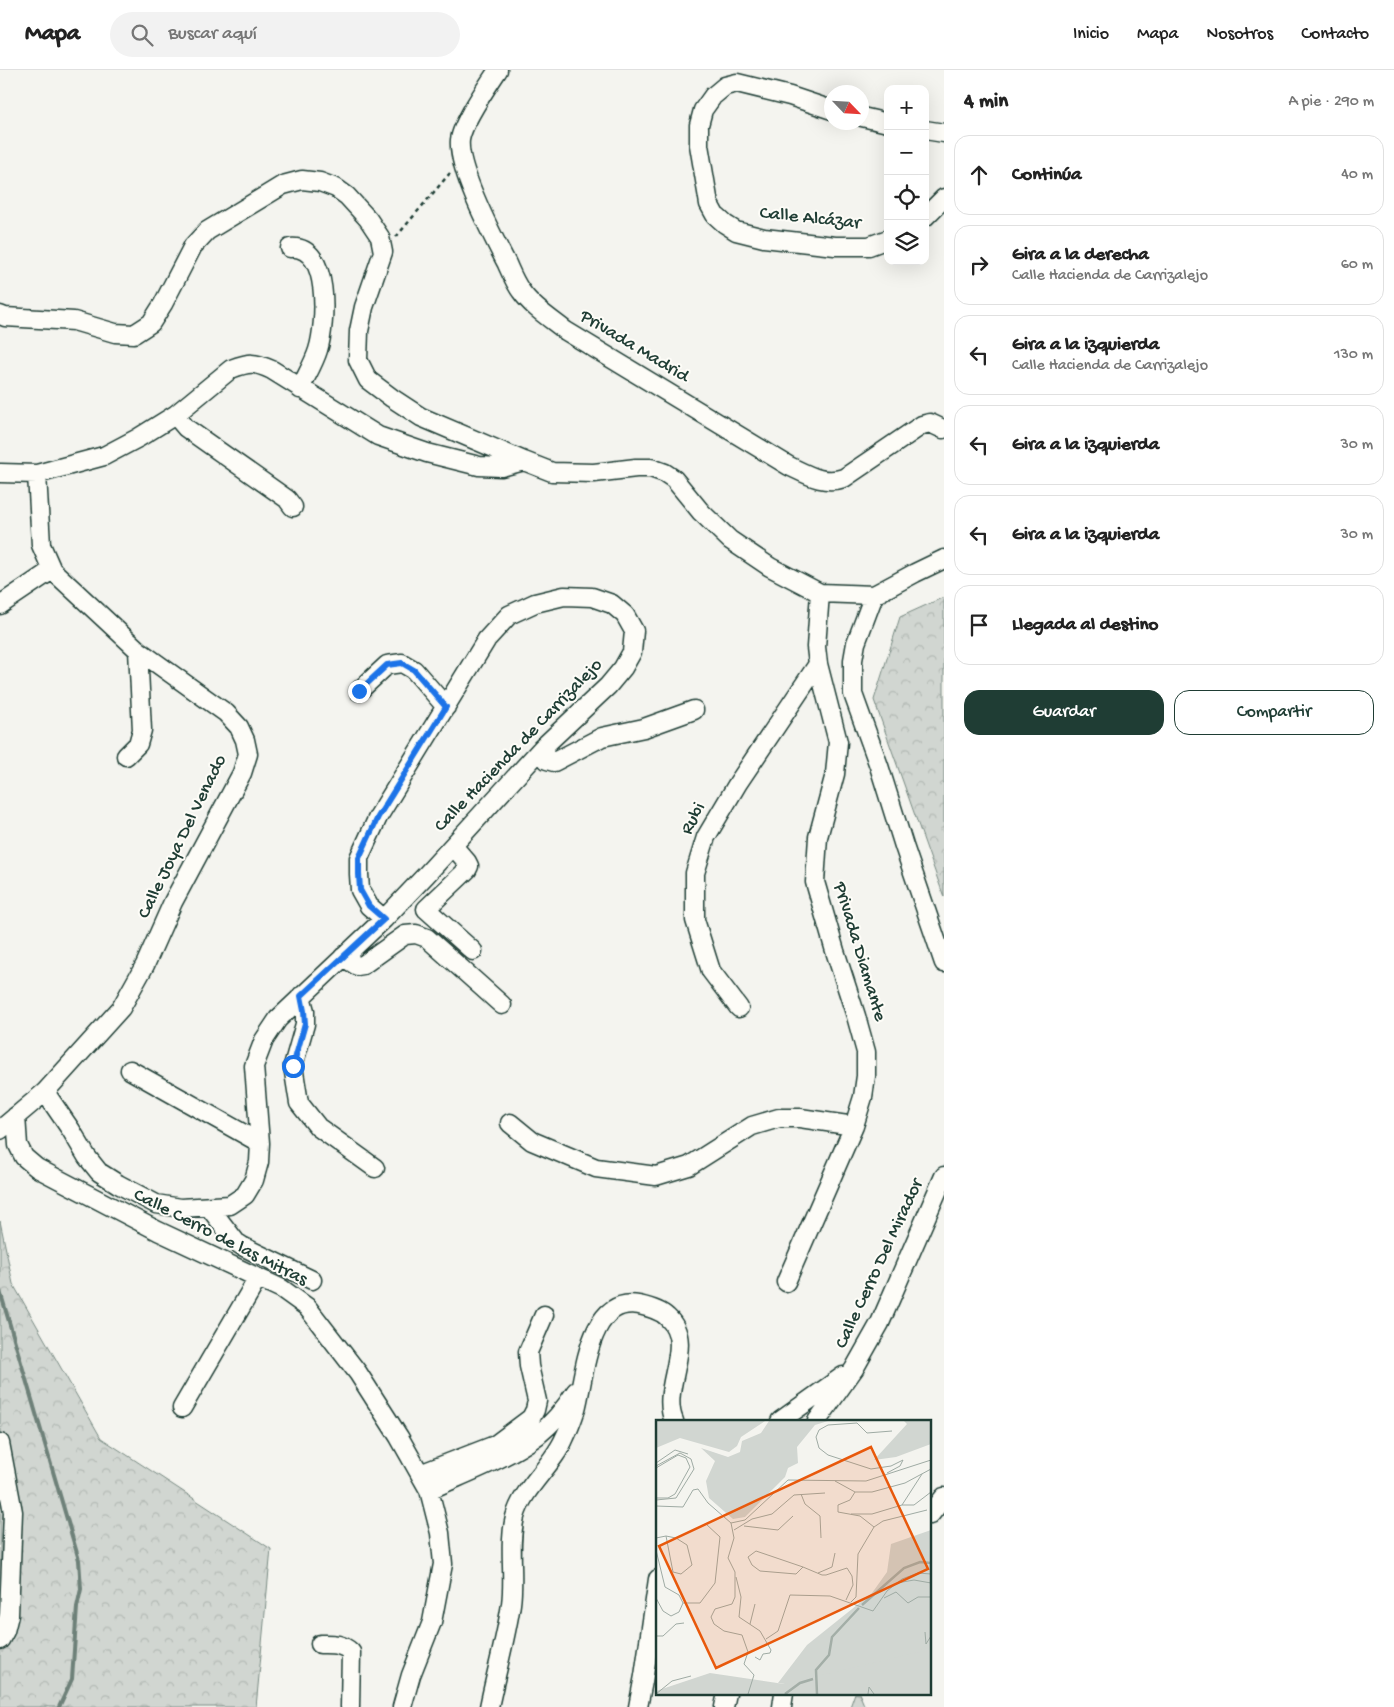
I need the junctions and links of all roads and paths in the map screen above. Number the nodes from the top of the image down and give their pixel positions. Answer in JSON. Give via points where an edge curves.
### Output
{"nodes":[{"id":1,"x":498,"y":70,"type":"edge"},
{"id":2,"x":824,"y":107,"type":"edge"},
{"id":3,"x":869,"y":119,"type":"edge"},
{"id":4,"x":884,"y":122,"type":"edge"},
{"id":5,"x":929,"y":131,"type":"edge"},
{"id":6,"x":944,"y":133,"type":"edge"},
{"id":7,"x":462,"y":159,"type":"junction"},
{"id":8,"x":944,"y":198,"type":"edge"},
{"id":9,"x":929,"y":213,"type":"edge"},
{"id":10,"x":884,"y":240,"type":"edge"},
{"id":11,"x":382,"y":244,"type":"junction"},
{"id":12,"x":290,"y":248,"type":"dead end"},
{"id":13,"x":0,"y":315,"type":"edge"},
{"id":14,"x":300,"y":389,"type":"junction"},
{"id":15,"x":175,"y":415,"type":"junction"},
{"id":16,"x":943,"y":429,"type":"edge"},
{"id":17,"x":524,"y":461,"type":"junction"},
{"id":18,"x":0,"y":473,"type":"edge"},
{"id":19,"x":37,"y":474,"type":"junction"},
{"id":20,"x":293,"y":507,"type":"dead end"},
{"id":21,"x":944,"y":559,"type":"edge"},
{"id":22,"x":52,"y":570,"type":"junction"},
{"id":23,"x":820,"y":592,"type":"junction"},
{"id":24,"x":874,"y":595,"type":"junction"},
{"id":25,"x":0,"y":605,"type":"edge"},
{"id":26,"x":138,"y":650,"type":"junction"},
{"id":27,"x":818,"y":664,"type":"junction"},
{"id":28,"x":359,"y":691,"type":"dead end"},
{"id":29,"x":446,"y":707,"type":"junction"},
{"id":30,"x":694,"y":710,"type":"dead end"},
{"id":31,"x":542,"y":748,"type":"junction"},
{"id":32,"x":126,"y":756,"type":"dead end"},
{"id":33,"x":453,"y":846,"type":"junction"},
{"id":34,"x":384,"y":919,"type":"junction"},
{"id":35,"x":473,"y":951,"type":"dead end"},
{"id":36,"x":342,"y":957,"type":"junction"},
{"id":37,"x":944,"y":963,"type":"edge"},
{"id":38,"x":301,"y":996,"type":"junction"},
{"id":39,"x":502,"y":1004,"type":"dead end"},
{"id":40,"x":739,"y":1008,"type":"dead end"},
{"id":41,"x":130,"y":1070,"type":"dead end"},
{"id":42,"x":45,"y":1092,"type":"junction"},
{"id":43,"x":16,"y":1116,"type":"junction"},
{"id":44,"x":510,"y":1123,"type":"dead end"},
{"id":45,"x":854,"y":1126,"type":"junction"},
{"id":46,"x":0,"y":1130,"type":"edge"},
{"id":47,"x":260,"y":1143,"type":"junction"},
{"id":48,"x":375,"y":1168,"type":"dead end"},
{"id":49,"x":944,"y":1176,"type":"edge"},
{"id":50,"x":209,"y":1207,"type":"junction"},
{"id":51,"x":258,"y":1278,"type":"junction"},
{"id":52,"x":312,"y":1280,"type":"dead end"},
{"id":53,"x":786,"y":1282,"type":"dead end"},
{"id":54,"x":544,"y":1315,"type":"dead end"},
{"id":55,"x":854,"y":1369,"type":"junction"},
{"id":56,"x":581,"y":1385,"type":"junction"},
{"id":57,"x":182,"y":1408,"type":"dead end"},
{"id":58,"x":674,"y":1420,"type":"edge"},
{"id":59,"x":781,"y":1420,"type":"edge"},
{"id":60,"x":818,"y":1420,"type":"edge"},
{"id":61,"x":0,"y":1443,"type":"edge"},
{"id":62,"x":2,"y":1465,"type":"edge"},
{"id":63,"x":420,"y":1474,"type":"junction"},
{"id":64,"x":429,"y":1490,"type":"junction"},
{"id":65,"x":944,"y":1497,"type":"edge"},
{"id":66,"x":932,"y":1512,"type":"edge"},
{"id":67,"x":656,"y":1593,"type":"edge"},
{"id":68,"x":0,"y":1640,"type":"edge"},
{"id":69,"x":320,"y":1644,"type":"dead end"},
{"id":70,"x":728,"y":1694,"type":"edge"},
{"id":71,"x":728,"y":1694,"type":"edge"},
{"id":72,"x":784,"y":1694,"type":"edge"},
{"id":73,"x":350,"y":1707,"type":"edge"},
{"id":74,"x":402,"y":1707,"type":"edge"},
{"id":75,"x":489,"y":1707,"type":"edge"},
{"id":76,"x":638,"y":1707,"type":"edge"},
{"id":77,"x":724,"y":1707,"type":"edge"},
{"id":78,"x":730,"y":1707,"type":"edge"},
{"id":79,"x":782,"y":1707,"type":"edge"}],
"edges":[{"from":1,"to":7,"type":"street","name":"Privada Madrid","via":[[466,124],[460,139]]},
{"from":2,"to":10,"type":"street","name":"Calle Alcázar","via":[[737,83],[725,86],[713,96],[703,110],[699,126],[709,204],[725,224],[764,238],[835,246],[868,246]]},
{"from":3,"to":4,"type":"street"},
{"from":5,"to":6,"type":"street"},
{"from":7,"to":11,"type":"path"},
{"from":7,"to":16,"type":"street","name":"Privada Madrid","via":[[494,239],[521,291],[543,313],[566,332],[789,466],[820,480],[834,482],[922,425],[930,423]]},
{"from":8,"to":9,"type":"street"},
{"from":11,"to":13,"type":"street","via":[[368,219],[346,196],[320,182],[302,180],[283,185],[207,231],[193,246],[151,323],[134,334],[114,333],[74,321]]},
{"from":11,"to":17,"type":"street","via":[[359,331],[358,360],[368,380],[421,417]]},
{"from":12,"to":14,"type":"street","via":[[300,247],[309,252],[321,275],[324,315],[318,349]]},
{"from":14,"to":15,"type":"street","via":[[256,363],[242,364],[232,368]]},
{"from":14,"to":17,"type":"street","via":[[378,436],[426,453],[479,466],[501,467]]},
{"from":15,"to":19,"type":"street","via":[[104,456]]},
{"from":15,"to":20,"type":"street","via":[[186,428],[287,499]]},
{"from":17,"to":23,"type":"street","via":[[552,472],[594,473],[651,468],[665,473],[730,540],[770,567]]},
{"from":18,"to":19,"type":"street"},
{"from":19,"to":22,"type":"street","name":"Calle Joya Del Venado","via":[[41,545]]},
{"from":21,"to":24,"type":"street"},
{"from":22,"to":25,"type":"street"},
{"from":22,"to":26,"type":"street","name":"Calle Joya Del Venado"},
{"from":23,"to":24,"type":"street"},
{"from":23,"to":27,"type":"street","name":"Privada Diamante"},
{"from":24,"to":37,"type":"street","via":[[856,643],[853,694]]},
{"from":26,"to":32,"type":"street","via":[[142,730],[138,744]]},
{"from":26,"to":42,"type":"street","name":"Calle Joya Del Venado","via":[[226,713],[239,727],[248,754],[242,773],[173,902],[134,987],[121,1008]]},
{"from":27,"to":40,"type":"street","name":"Rubi","via":[[706,837],[695,873],[695,920],[711,971]]},
{"from":27,"to":45,"type":"street","name":"Privada Diamante","via":[[838,742],[835,774],[818,837],[815,882],[866,1052],[863,1096]]},
{"from":28,"to":29,"type":"street","via":[[387,665],[402,663],[414,670]]},
{"from":29,"to":31,"type":"street","name":"Calle Hacienda de Carrizalejo","via":[[487,638],[509,616],[535,603],[564,596],[592,597],[612,604],[625,615],[634,631],[632,652],[608,686]]},
{"from":29,"to":34,"type":"street","name":"Calle Hacienda de Carrizalejo","via":[[378,817],[359,858],[360,890],[369,906]]},
{"from":30,"to":31,"type":"street","via":[[644,728],[602,737],[554,762],[548,760]]},
{"from":31,"to":33,"type":"street","name":"Calle Hacienda de Carrizalejo"},
{"from":33,"to":34,"type":"street","name":"Calle Hacienda de Carrizalejo"},
{"from":33,"to":35,"type":"street","via":[[469,866],[426,909]]},
{"from":34,"to":36,"type":"street","name":"Calle Hacienda de Carrizalejo"},
{"from":36,"to":38,"type":"street","name":"Calle Hacienda de Carrizalejo"},
{"from":36,"to":39,"type":"street","via":[[363,966],[405,936],[416,934],[427,938]]},
{"from":38,"to":47,"type":"street","name":"Calle Hacienda de Carrizalejo","via":[[278,1019],[264,1040],[254,1066]]},
{"from":38,"to":48,"type":"street","via":[[305,1024],[293,1066],[299,1103],[318,1127]]},
{"from":41,"to":47,"type":"street"},
{"from":42,"to":43,"type":"street","name":"Calle Joya Del Venado"},
{"from":42,"to":50,"type":"street","name":"Calle Hacienda de Carrizalejo","via":[[99,1172],[156,1204],[181,1208]]},
{"from":43,"to":46,"type":"street","name":"Calle Joya Del Venado"},
{"from":43,"to":51,"type":"street","name":"Calle Cerro de las Mitras","via":[[18,1145],[24,1157],[37,1168]]},
{"from":44,"to":45,"type":"street","via":[[532,1142],[596,1168],[656,1176],[689,1166],[752,1126],[779,1118]]},
{"from":45,"to":53,"type":"street","name":"Privada Diamante"},
{"from":47,"to":50,"type":"street","name":"Calle Hacienda de Carrizalejo","via":[[254,1180],[245,1195],[230,1205]]},
{"from":49,"to":55,"type":"street","name":"Calle Cerro Del Mirador","via":[[880,1323]]},
{"from":50,"to":52,"type":"street","via":[[236,1242]]},
{"from":51,"to":57,"type":"street"},
{"from":51,"to":63,"type":"street","name":"Calle Cerro de las Mitras","via":[[282,1289],[308,1307],[358,1373]]},
{"from":54,"to":63,"type":"street","via":[[528,1352],[537,1401],[531,1418],[495,1445]]},
{"from":55,"to":59,"type":"street","name":"Calle Cerro Del Mirador"},
{"from":55,"to":60,"type":"street"},
{"from":56,"to":58,"type":"street","via":[[589,1345],[598,1326],[613,1310],[629,1304],[649,1307],[666,1316],[676,1328],[680,1350],[669,1397]]},
{"from":56,"to":64,"type":"street","via":[[565,1408],[539,1434],[503,1456]]},
{"from":56,"to":75,"type":"street","via":[[565,1439],[526,1494],[516,1515],[511,1541],[511,1604]]},
{"from":61,"to":62,"type":"street"},
{"from":62,"to":68,"type":"street","via":[[13,1512],[9,1615],[6,1631]]},
{"from":63,"to":64,"type":"street","name":"Calle Cerro de las Mitras"},
{"from":64,"to":74,"type":"street","name":"Calle Cerro de las Mitras","via":[[440,1533],[443,1564],[432,1622]]},
{"from":65,"to":66,"type":"street"},
{"from":67,"to":76,"type":"street"},
{"from":69,"to":73,"type":"street","via":[[341,1645],[352,1652]]},
{"from":70,"to":77,"type":"street"},
{"from":71,"to":78,"type":"street"},
{"from":72,"to":79,"type":"street"}]}
